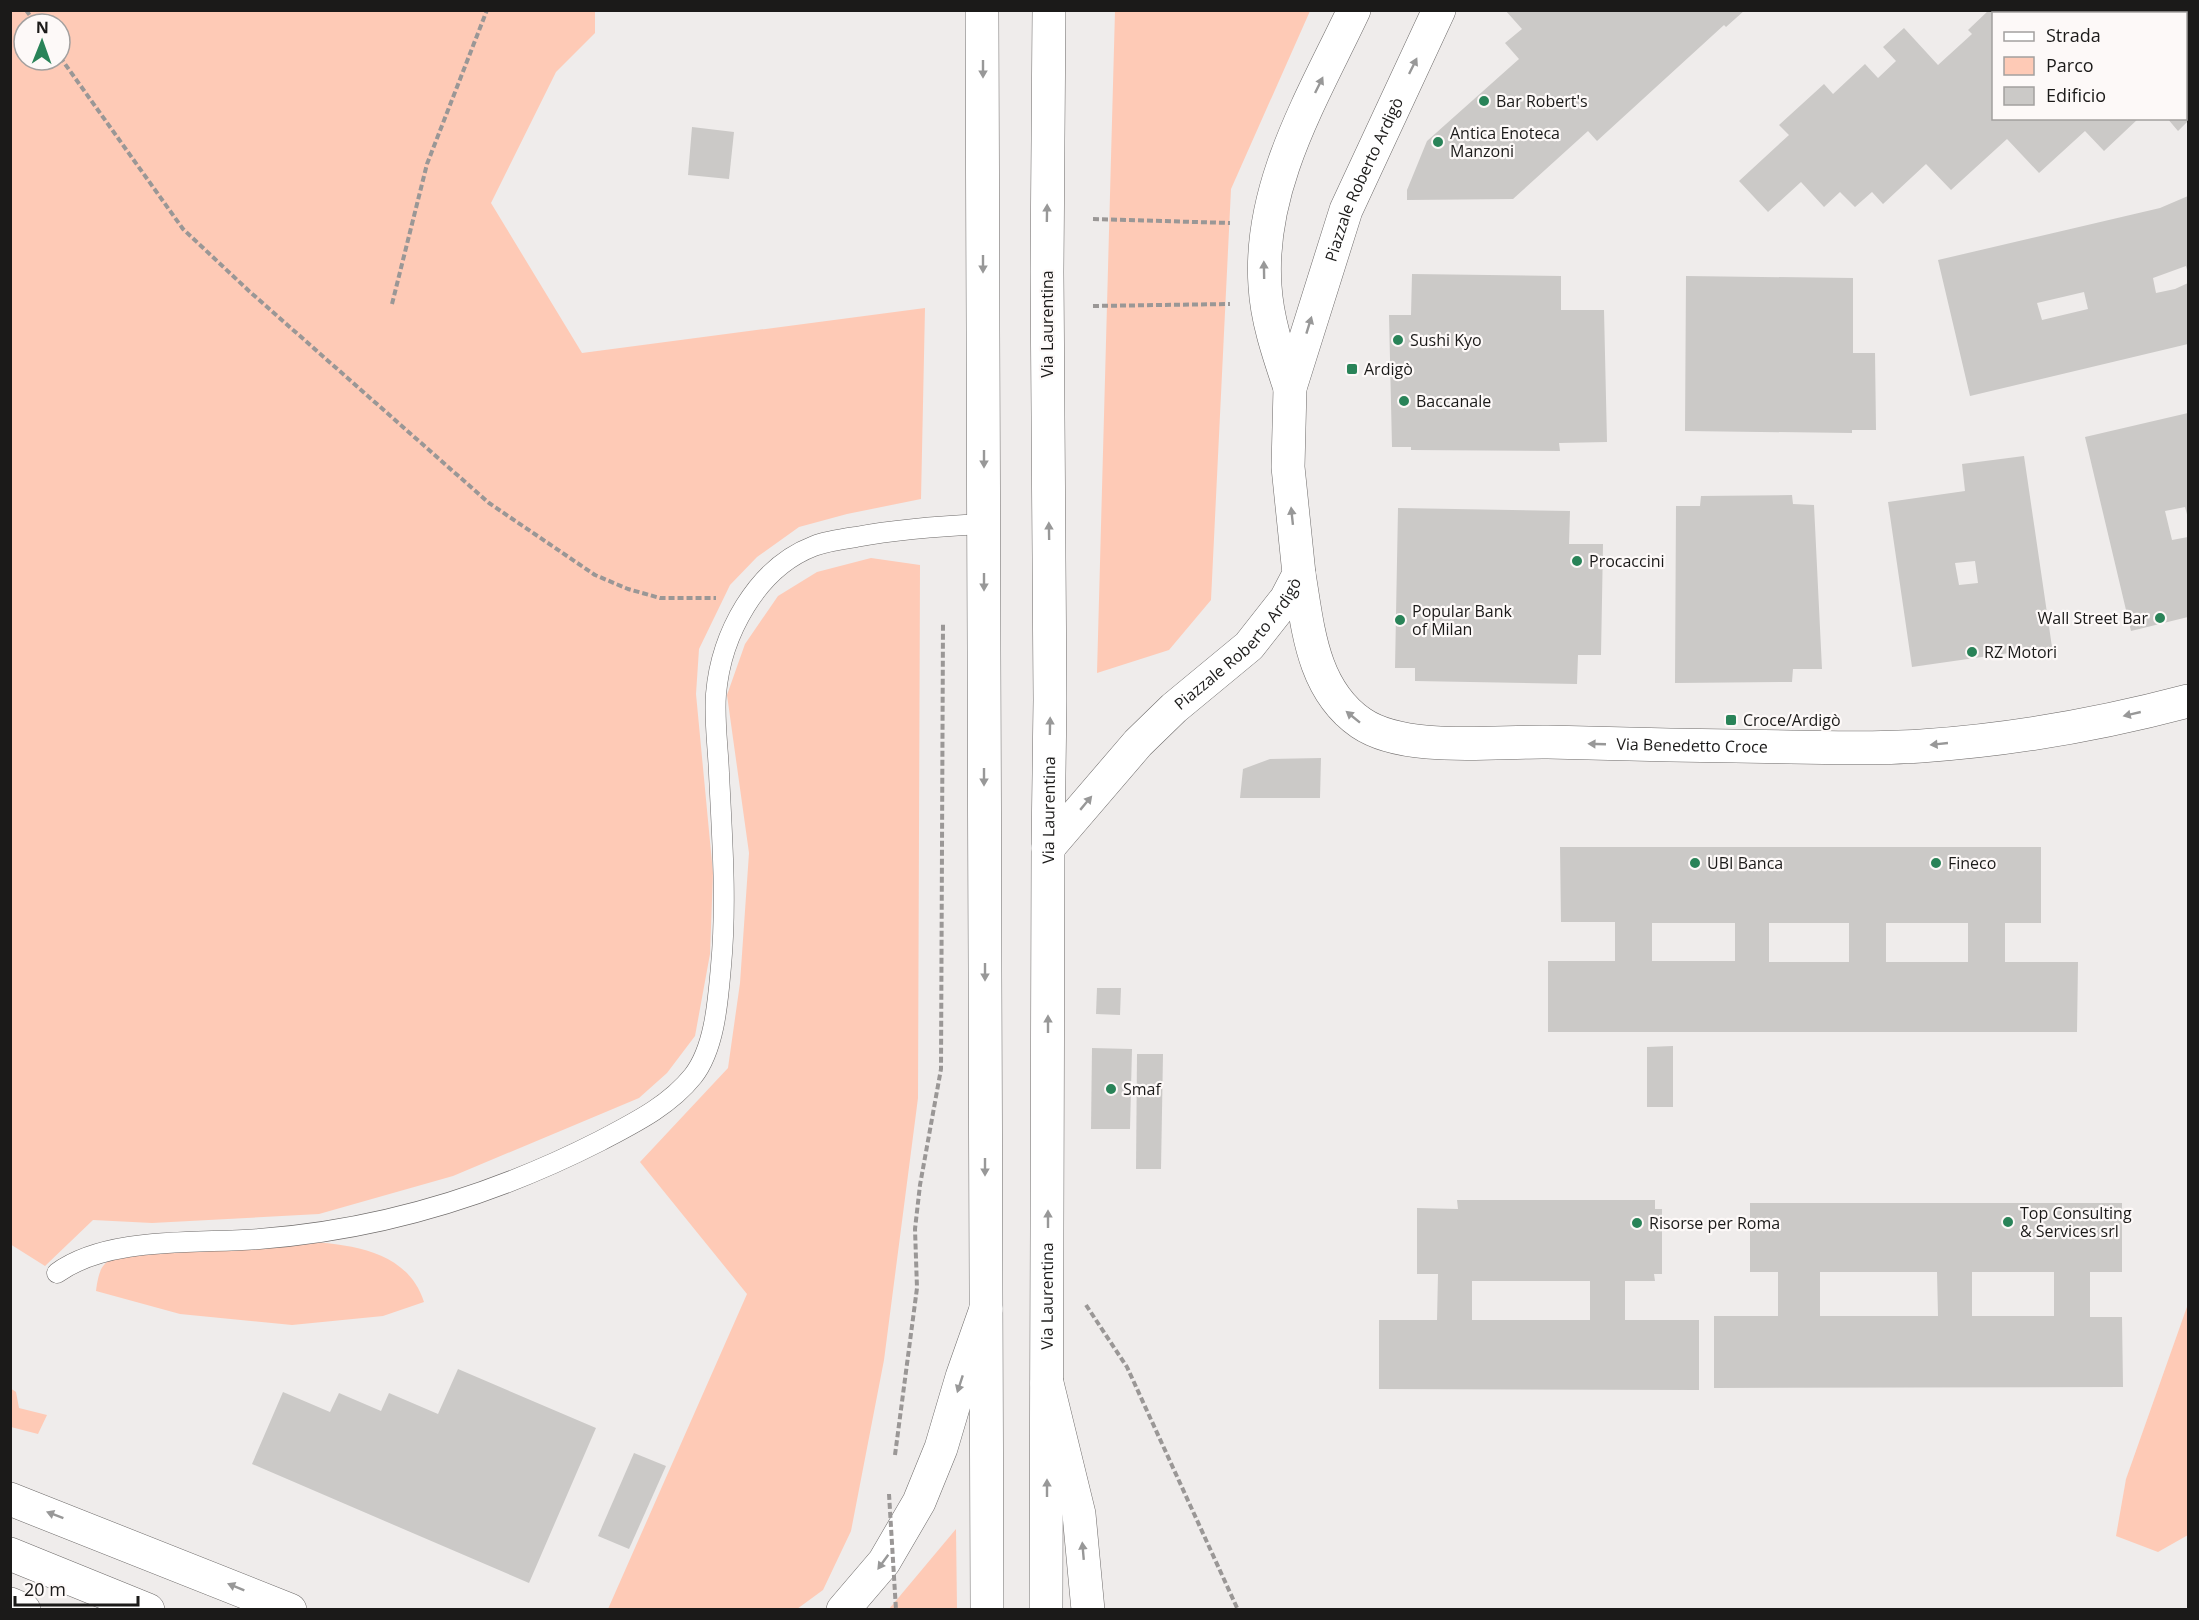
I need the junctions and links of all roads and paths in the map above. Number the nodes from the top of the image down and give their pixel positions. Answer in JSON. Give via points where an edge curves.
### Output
{"nodes":[{"id":1,"x":487,"y":10,"type":"edge"},
{"id":2,"x":982,"y":10,"type":"edge"},
{"id":3,"x":1049,"y":10,"type":"edge"},
{"id":4,"x":1354,"y":10,"type":"edge"},
{"id":5,"x":1439,"y":10,"type":"edge"},
{"id":6,"x":71,"y":72,"type":"edge"},
{"id":7,"x":1093,"y":219,"type":"dead end"},
{"id":8,"x":1267,"y":224,"type":"junction"},
{"id":9,"x":1267,"y":303,"type":"junction"},
{"id":10,"x":392,"y":304,"type":"dead end"},
{"id":11,"x":1093,"y":306,"type":"dead end"},
{"id":12,"x":1290,"y":388,"type":"junction"},
{"id":13,"x":984,"y":524,"type":"junction"},
{"id":14,"x":1299,"y":574,"type":"junction"},
{"id":15,"x":749,"y":601,"type":"junction"},
{"id":16,"x":943,"y":616,"type":"dead end"},
{"id":17,"x":2188,"y":701,"type":"edge"},
{"id":18,"x":1048,"y":848,"type":"junction"},
{"id":19,"x":1048,"y":1268,"type":"junction"},
{"id":20,"x":57,"y":1273,"type":"dead end"},
{"id":21,"x":986,"y":1309,"type":"junction"},
{"id":22,"x":1047,"y":1383,"type":"junction"},
{"id":23,"x":894,"y":1462,"type":"dead end"},
{"id":24,"x":891,"y":1484,"type":"dead end"},
{"id":25,"x":10,"y":1499,"type":"edge"},
{"id":26,"x":10,"y":1554,"type":"edge"},
{"id":27,"x":10,"y":1604,"type":"edge"},
{"id":28,"x":24,"y":1610,"type":"edge"},
{"id":29,"x":148,"y":1610,"type":"edge"},
{"id":30,"x":290,"y":1610,"type":"edge"},
{"id":31,"x":843,"y":1610,"type":"edge"},
{"id":32,"x":896,"y":1610,"type":"edge"},
{"id":33,"x":987,"y":1610,"type":"edge"},
{"id":34,"x":1046,"y":1610,"type":"edge"},
{"id":35,"x":1088,"y":1610,"type":"edge"},
{"id":36,"x":1239,"y":1610,"type":"edge"}],
"edges":[{"from":1,"to":10,"type":"path","via":[[427,164]]},
{"from":2,"to":13,"type":"main road","one_way":true},
{"from":18,"to":3,"type":"main road","name":"Via Laurentina","one_way":true},
{"from":8,"to":4,"type":"main road","name":"Piazzale Roberto Ardigò","one_way":true,"via":[[1283,163]]},
{"from":12,"to":5,"type":"main road","name":"Piazzale Roberto Ardigò","one_way":true,"via":[[1343,217]]},
{"from":6,"to":15,"type":"path","via":[[183,229],[489,503],[596,574],[627,589],[660,598]]},
{"from":7,"to":8,"type":"path"},
{"from":9,"to":8,"type":"main road","name":"Piazzale Roberto Ardigò","one_way":true},
{"from":9,"to":11,"type":"path"},
{"from":9,"to":12,"type":"main road","name":"Piazzale Roberto Ardigò"},
{"from":14,"to":12,"type":"main road","name":"Piazzale Roberto Ardigò","one_way":true,"via":[[1288,467]]},
{"from":13,"to":15,"type":"lane","via":[[897,530],[815,545],[776,568]]},
{"from":13,"to":21,"type":"main road","one_way":true},
{"from":17,"to":14,"type":"main road","name":"Via Benedetto Croce","one_way":true,"via":[[2059,730],[1919,746],[1416,742],[1381,734],[1363,724],[1332,694],[1315,658]]},
{"from":18,"to":14,"type":"main road","name":"Piazzale Roberto Ardigò","one_way":true,"via":[[1138,743],[1256,638],[1286,599]]},
{"from":15,"to":20,"type":"lane","via":[[730,640],[716,693],[723,904],[716,1012],[698,1069],[682,1088],[659,1108],[585,1148],[502,1186],[433,1208],[300,1235],[106,1251],[84,1257]]},
{"from":16,"to":23,"type":"path","via":[[942,1053],[920,1185],[915,1228],[917,1288]]},
{"from":19,"to":18,"type":"main road","name":"Via Laurentina","one_way":true},
{"from":19,"to":22,"type":"main road","name":"Via Laurentina"},
{"from":19,"to":36,"type":"path","via":[[1089,1309],[1127,1366]]},
{"from":21,"to":31,"type":"main road","one_way":true,"via":[[919,1502],[884,1562]]},
{"from":21,"to":33,"type":"main road"},
{"from":34,"to":22,"type":"main road","name":"Via Laurentina","one_way":true},
{"from":35,"to":22,"type":"main road","one_way":true,"via":[[1079,1514]]},
{"from":24,"to":32,"type":"path","bridge":true},
{"from":30,"to":25,"type":"main road","one_way":true},
{"from":26,"to":29,"type":"main road"},
{"from":27,"to":28,"type":"main road"}]}
